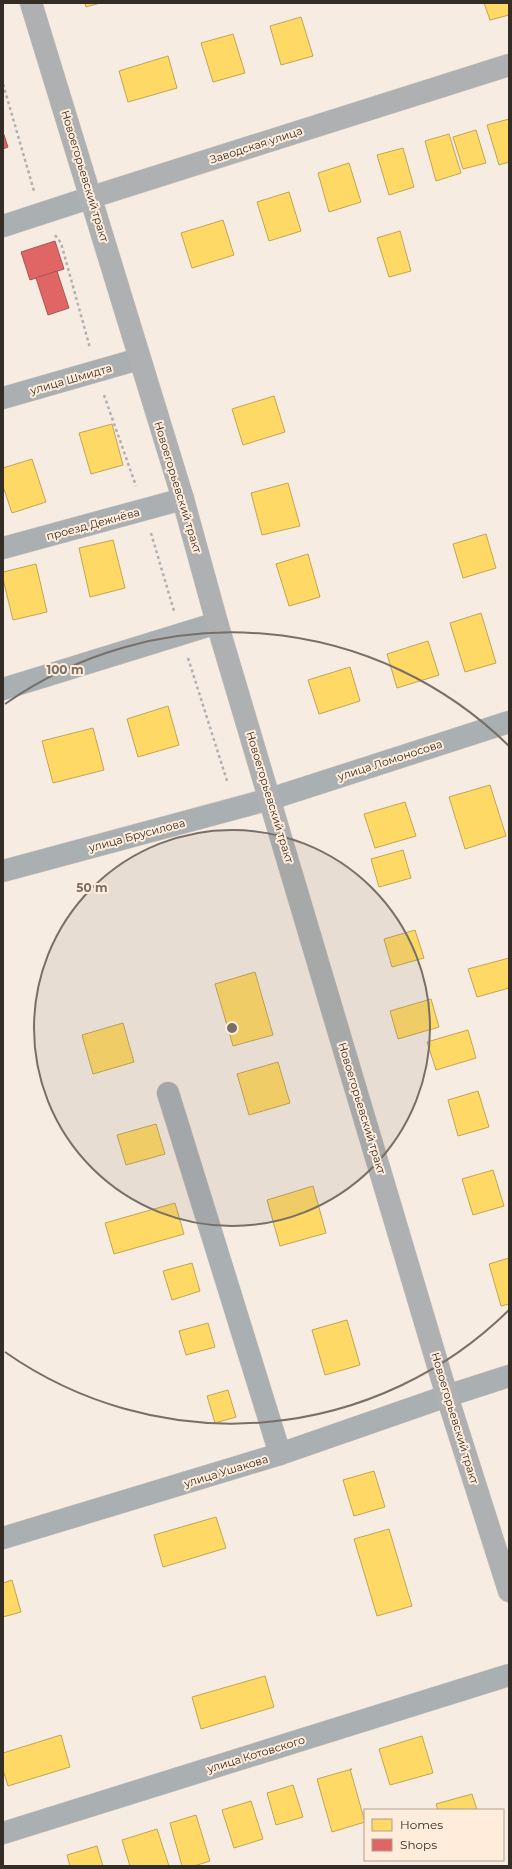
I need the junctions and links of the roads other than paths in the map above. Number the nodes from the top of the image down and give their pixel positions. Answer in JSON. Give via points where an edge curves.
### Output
{"nodes":[{"id":1,"x":31,"y":3,"type":"edge"},
{"id":2,"x":509,"y":65,"type":"edge"},
{"id":3,"x":92,"y":197,"type":"junction"},
{"id":4,"x":3,"y":226,"type":"edge"},
{"id":5,"x":139,"y":359,"type":"junction"},
{"id":6,"x":3,"y":398,"type":"edge"},
{"id":7,"x":183,"y":499,"type":"junction"},
{"id":8,"x":3,"y":548,"type":"edge"},
{"id":9,"x":217,"y":623,"type":"junction"},
{"id":10,"x":3,"y":689,"type":"edge"},
{"id":11,"x":509,"y":722,"type":"edge"},
{"id":12,"x":270,"y":798,"type":"junction"},
{"id":13,"x":3,"y":871,"type":"edge"},
{"id":14,"x":168,"y":1093,"type":"dead end"},
{"id":15,"x":509,"y":1376,"type":"edge"},
{"id":16,"x":447,"y":1396,"type":"junction"},
{"id":17,"x":280,"y":1454,"type":"junction"},
{"id":18,"x":3,"y":1538,"type":"edge"},
{"id":19,"x":509,"y":1591,"type":"edge"},
{"id":20,"x":509,"y":1675,"type":"edge"},
{"id":21,"x":3,"y":1833,"type":"edge"}],
"edges":[{"from":1,"to":3,"type":"main road","name":"Новоегорьевский тракт"},
{"from":2,"to":3,"type":"main road","name":"Заводская улица"},
{"from":3,"to":4,"type":"street","name":"Заводская улица"},
{"from":3,"to":5,"type":"main road","name":"Новоегорьевский тракт"},
{"from":5,"to":6,"type":"street","name":"улица Шмидта"},
{"from":5,"to":7,"type":"main road","name":"Новоегорьевский тракт"},
{"from":7,"to":8,"type":"street","name":"проезд Дежнёва"},
{"from":7,"to":9,"type":"main road","name":"Новоегорьевский тракт"},
{"from":9,"to":10,"type":"street"},
{"from":9,"to":12,"type":"main road","name":"Новоегорьевский тракт"},
{"from":11,"to":12,"type":"street","name":"улица Ломоносова"},
{"from":12,"to":13,"type":"street","name":"улица Брусилова"},
{"from":12,"to":16,"type":"main road","name":"Новоегорьевский тракт"},
{"from":14,"to":17,"type":"street"},
{"from":15,"to":16,"type":"street","name":"улица Ушакова"},
{"from":16,"to":17,"type":"street","name":"улица Ушакова"},
{"from":16,"to":19,"type":"main road","name":"Новоегорьевский тракт"},
{"from":17,"to":18,"type":"street","name":"улица Ушакова"},
{"from":20,"to":21,"type":"street","name":"улица Котовского"}]}
